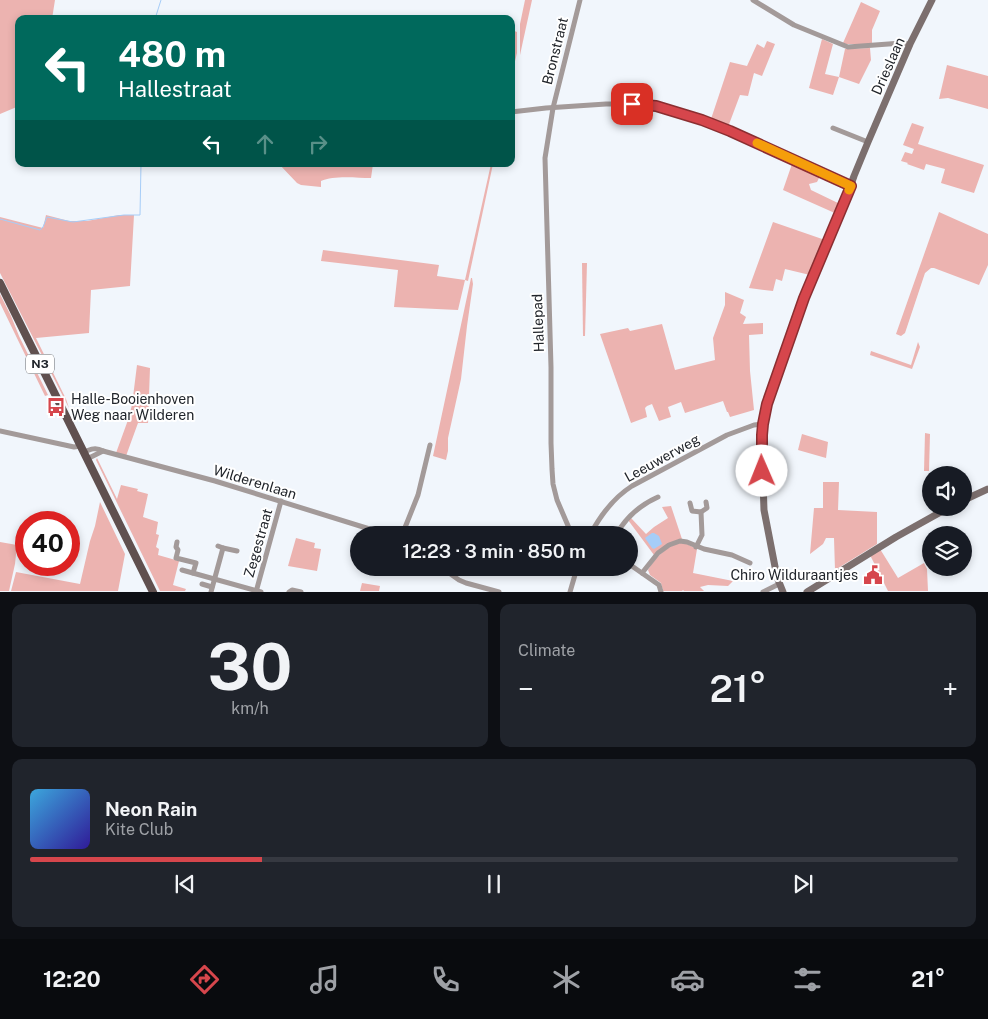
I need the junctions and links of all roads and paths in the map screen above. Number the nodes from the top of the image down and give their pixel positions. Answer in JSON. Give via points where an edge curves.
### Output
{"nodes":[{"id":1,"x":580,"y":0,"type":"edge"},
{"id":2,"x":752,"y":0,"type":"edge"},
{"id":3,"x":932,"y":0,"type":"edge"},
{"id":4,"x":910,"y":44,"type":"junction"},
{"id":5,"x":553,"y":108,"type":"junction"},
{"id":6,"x":515,"y":112,"type":"edge"},
{"id":7,"x":833,"y":128,"type":"dead end"},
{"id":8,"x":868,"y":142,"type":"junction"},
{"id":9,"x":851,"y":186,"type":"junction"},
{"id":10,"x":0,"y":283,"type":"edge"},
{"id":11,"x":763,"y":424,"type":"junction"},
{"id":12,"x":0,"y":431,"type":"edge"},
{"id":13,"x":430,"y":445,"type":"dead end"},
{"id":14,"x":84,"y":452,"type":"junction"},
{"id":15,"x":988,"y":489,"type":"edge"},
{"id":16,"x":972,"y":496,"type":"edge"},
{"id":17,"x":658,"y":497,"type":"dead end"},
{"id":18,"x":281,"y":502,"type":"junction"},
{"id":19,"x":706,"y":502,"type":"dead end"},
{"id":20,"x":690,"y":503,"type":"dead end"},
{"id":21,"x":701,"y":512,"type":"junction"},
{"id":22,"x":934,"y":516,"type":"edge"},
{"id":23,"x":360,"y":526,"type":"edge"},
{"id":24,"x":406,"y":526,"type":"edge"},
{"id":25,"x":568,"y":526,"type":"edge"},
{"id":26,"x":595,"y":526,"type":"edge"},
{"id":27,"x":623,"y":526,"type":"edge"},
{"id":28,"x":177,"y":542,"type":"dead end"},
{"id":29,"x":696,"y":547,"type":"junction"},
{"id":30,"x":237,"y":551,"type":"dead end"},
{"id":31,"x":750,"y":563,"type":"dead end"},
{"id":32,"x":182,"y":570,"type":"dead end"},
{"id":33,"x":638,"y":570,"type":"edge"},
{"id":34,"x":194,"y":573,"type":"junction"},
{"id":35,"x":642,"y":573,"type":"junction"},
{"id":36,"x":453,"y":576,"type":"edge"},
{"id":37,"x":575,"y":576,"type":"edge"},
{"id":38,"x":215,"y":578,"type":"junction"},
{"id":39,"x":202,"y":584,"type":"dead end"},
{"id":40,"x":779,"y":584,"type":"junction"},
{"id":41,"x":474,"y":588,"type":"edge"},
{"id":42,"x":212,"y":589,"type":"edge"},
{"id":43,"x":258,"y":591,"type":"edge"},
{"id":44,"x":153,"y":592,"type":"edge"},
{"id":45,"x":289,"y":592,"type":"edge"},
{"id":46,"x":301,"y":592,"type":"edge"},
{"id":47,"x":499,"y":592,"type":"edge"},
{"id":48,"x":570,"y":592,"type":"edge"},
{"id":49,"x":661,"y":592,"type":"edge"},
{"id":50,"x":763,"y":592,"type":"edge"},
{"id":51,"x":783,"y":592,"type":"edge"},
{"id":52,"x":807,"y":592,"type":"edge"}],
"edges":[{"from":1,"to":5,"type":"street","name":"Bronstraat"},
{"from":2,"to":4,"type":"street","via":[[794,25],[848,47]]},
{"from":3,"to":4,"type":"street","name":"Drieslaan"},
{"from":4,"to":8,"type":"street","name":"Drieslaan"},
{"from":5,"to":6,"type":"street"},
{"from":5,"to":9,"type":"street","via":[[632,104],[669,109],[730,131]]},
{"from":5,"to":25,"type":"street","name":"Hallepad","via":[[545,158],[551,443],[553,484]]},
{"from":7,"to":8,"type":"street"},
{"from":8,"to":9,"type":"street","name":"Drieslaan"},
{"from":9,"to":11,"type":"street","name":"Drieslaan","via":[[804,298]]},
{"from":10,"to":14,"type":"main road","number":"N3"},
{"from":11,"to":26,"type":"street","name":"Leeuwerweg","via":[[727,436],[632,486],[618,496]]},
{"from":11,"to":40,"type":"street","name":"Drieslaan","via":[[764,510]]},
{"from":12,"to":14,"type":"street"},
{"from":13,"to":24,"type":"street","via":[[418,495]]},
{"from":14,"to":18,"type":"street","name":"Wilderenlaan","via":[[103,451]]},
{"from":14,"to":44,"type":"main road","number":"N3"},
{"from":15,"to":16,"type":"street"},
{"from":17,"to":27,"type":"street","via":[[635,511]]},
{"from":18,"to":23,"type":"street","name":"Wilderenlaan"},
{"from":18,"to":43,"type":"street","name":"Zegestraat"},
{"from":19,"to":21,"type":"street","via":[[707,508]]},
{"from":20,"to":21,"type":"street","via":[[692,511]]},
{"from":21,"to":29,"type":"street","via":[[702,535]]},
{"from":22,"to":52,"type":"street"},
{"from":28,"to":34,"type":"street","via":[[176,558],[196,563]]},
{"from":29,"to":31,"type":"street","via":[[732,555]]},
{"from":29,"to":35,"type":"street","via":[[683,541],[672,543],[658,553]]},
{"from":30,"to":38,"type":"street","via":[[220,547]]},
{"from":32,"to":34,"type":"street"},
{"from":33,"to":35,"type":"street"},
{"from":34,"to":38,"type":"street"},
{"from":35,"to":49,"type":"street","via":[[659,585]]},
{"from":36,"to":41,"type":"street"},
{"from":37,"to":48,"type":"street"},
{"from":38,"to":42,"type":"street"},
{"from":38,"to":43,"type":"street"},
{"from":39,"to":42,"type":"street"},
{"from":40,"to":50,"type":"street"},
{"from":40,"to":51,"type":"street","name":"Drieslaan"},
{"from":41,"to":47,"type":"street"},
{"from":45,"to":46,"type":"street"}]}
